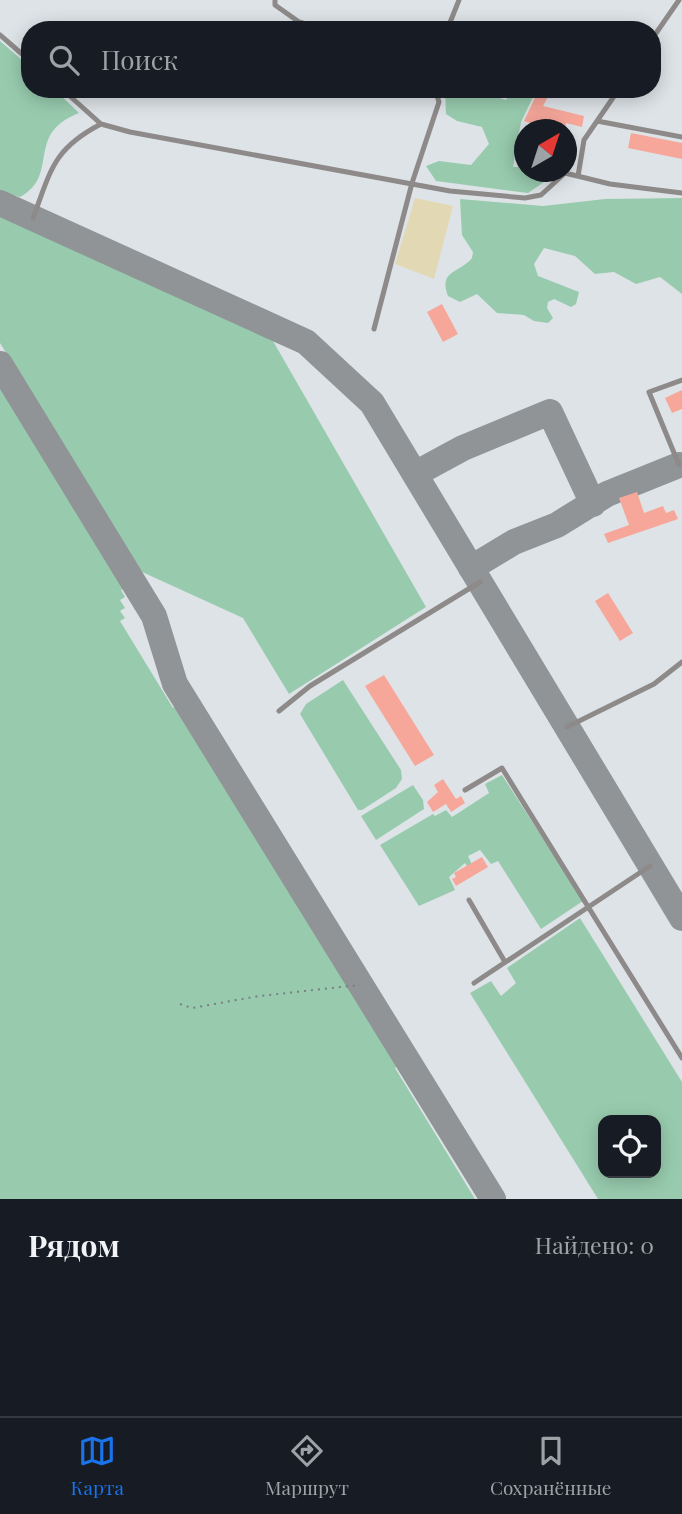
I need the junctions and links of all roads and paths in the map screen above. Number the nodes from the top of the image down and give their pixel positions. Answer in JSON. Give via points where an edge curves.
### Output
{"nodes":[{"id":1,"x":275,"y":0,"type":"edge"},
{"id":2,"x":459,"y":0,"type":"edge"},
{"id":3,"x":680,"y":0,"type":"edge"},
{"id":4,"x":298,"y":21,"type":"edge"},
{"id":5,"x":451,"y":21,"type":"edge"},
{"id":6,"x":661,"y":26,"type":"edge"},
{"id":7,"x":0,"y":35,"type":"edge"},
{"id":8,"x":21,"y":53,"type":"edge"},
{"id":9,"x":72,"y":98,"type":"edge"},
{"id":10,"x":438,"y":98,"type":"edge"},
{"id":11,"x":613,"y":98,"type":"edge"},
{"id":12,"x":597,"y":121,"type":"junction"},
{"id":13,"x":101,"y":124,"type":"junction"},
{"id":14,"x":682,"y":138,"type":"edge"},
{"id":15,"x":578,"y":176,"type":"junction"},
{"id":16,"x":412,"y":183,"type":"junction"},
{"id":17,"x":682,"y":193,"type":"edge"},
{"id":18,"x":33,"y":218,"type":"dead end"},
{"id":19,"x":374,"y":329,"type":"dead end"},
{"id":20,"x":682,"y":380,"type":"edge"},
{"id":21,"x":679,"y":465,"type":"dead end"},
{"id":22,"x":480,"y":582,"type":"dead end"},
{"id":23,"x":682,"y":662,"type":"edge"},
{"id":24,"x":279,"y":711,"type":"dead end"},
{"id":25,"x":567,"y":727,"type":"dead end"},
{"id":26,"x":465,"y":790,"type":"dead end"},
{"id":27,"x":650,"y":866,"type":"dead end"},
{"id":28,"x":469,"y":900,"type":"dead end"},
{"id":29,"x":589,"y":905,"type":"junction"},
{"id":30,"x":505,"y":962,"type":"junction"},
{"id":31,"x":474,"y":983,"type":"dead end"},
{"id":32,"x":360,"y":985,"type":"dead end"},
{"id":33,"x":180,"y":1004,"type":"dead end"},
{"id":34,"x":682,"y":1058,"type":"edge"}],
"edges":[{"from":1,"to":4,"type":"lane","via":[[275,5]]},
{"from":2,"to":5,"type":"lane"},
{"from":3,"to":6,"type":"lane"},
{"from":7,"to":8,"type":"lane"},
{"from":9,"to":13,"type":"lane"},
{"from":10,"to":16,"type":"lane"},
{"from":11,"to":12,"type":"lane"},
{"from":12,"to":14,"type":"lane"},
{"from":12,"to":15,"type":"lane","via":[[584,140]]},
{"from":13,"to":16,"type":"lane"},
{"from":13,"to":18,"type":"lane","via":[[67,145],[54,163]]},
{"from":15,"to":16,"type":"lane","via":[[565,173],[541,195],[525,198]]},
{"from":15,"to":17,"type":"lane"},
{"from":16,"to":19,"type":"lane"},
{"from":20,"to":21,"type":"lane","via":[[649,393]]},
{"from":22,"to":24,"type":"lane","via":[[320,680]]},
{"from":23,"to":25,"type":"lane","via":[[654,684]]},
{"from":26,"to":29,"type":"lane","via":[[502,768]]},
{"from":27,"to":29,"type":"lane"},
{"from":28,"to":30,"type":"lane"},
{"from":29,"to":30,"type":"lane"},
{"from":29,"to":34,"type":"lane"},
{"from":30,"to":31,"type":"lane"},
{"from":32,"to":33,"type":"path","via":[[192,1008]]}]}
